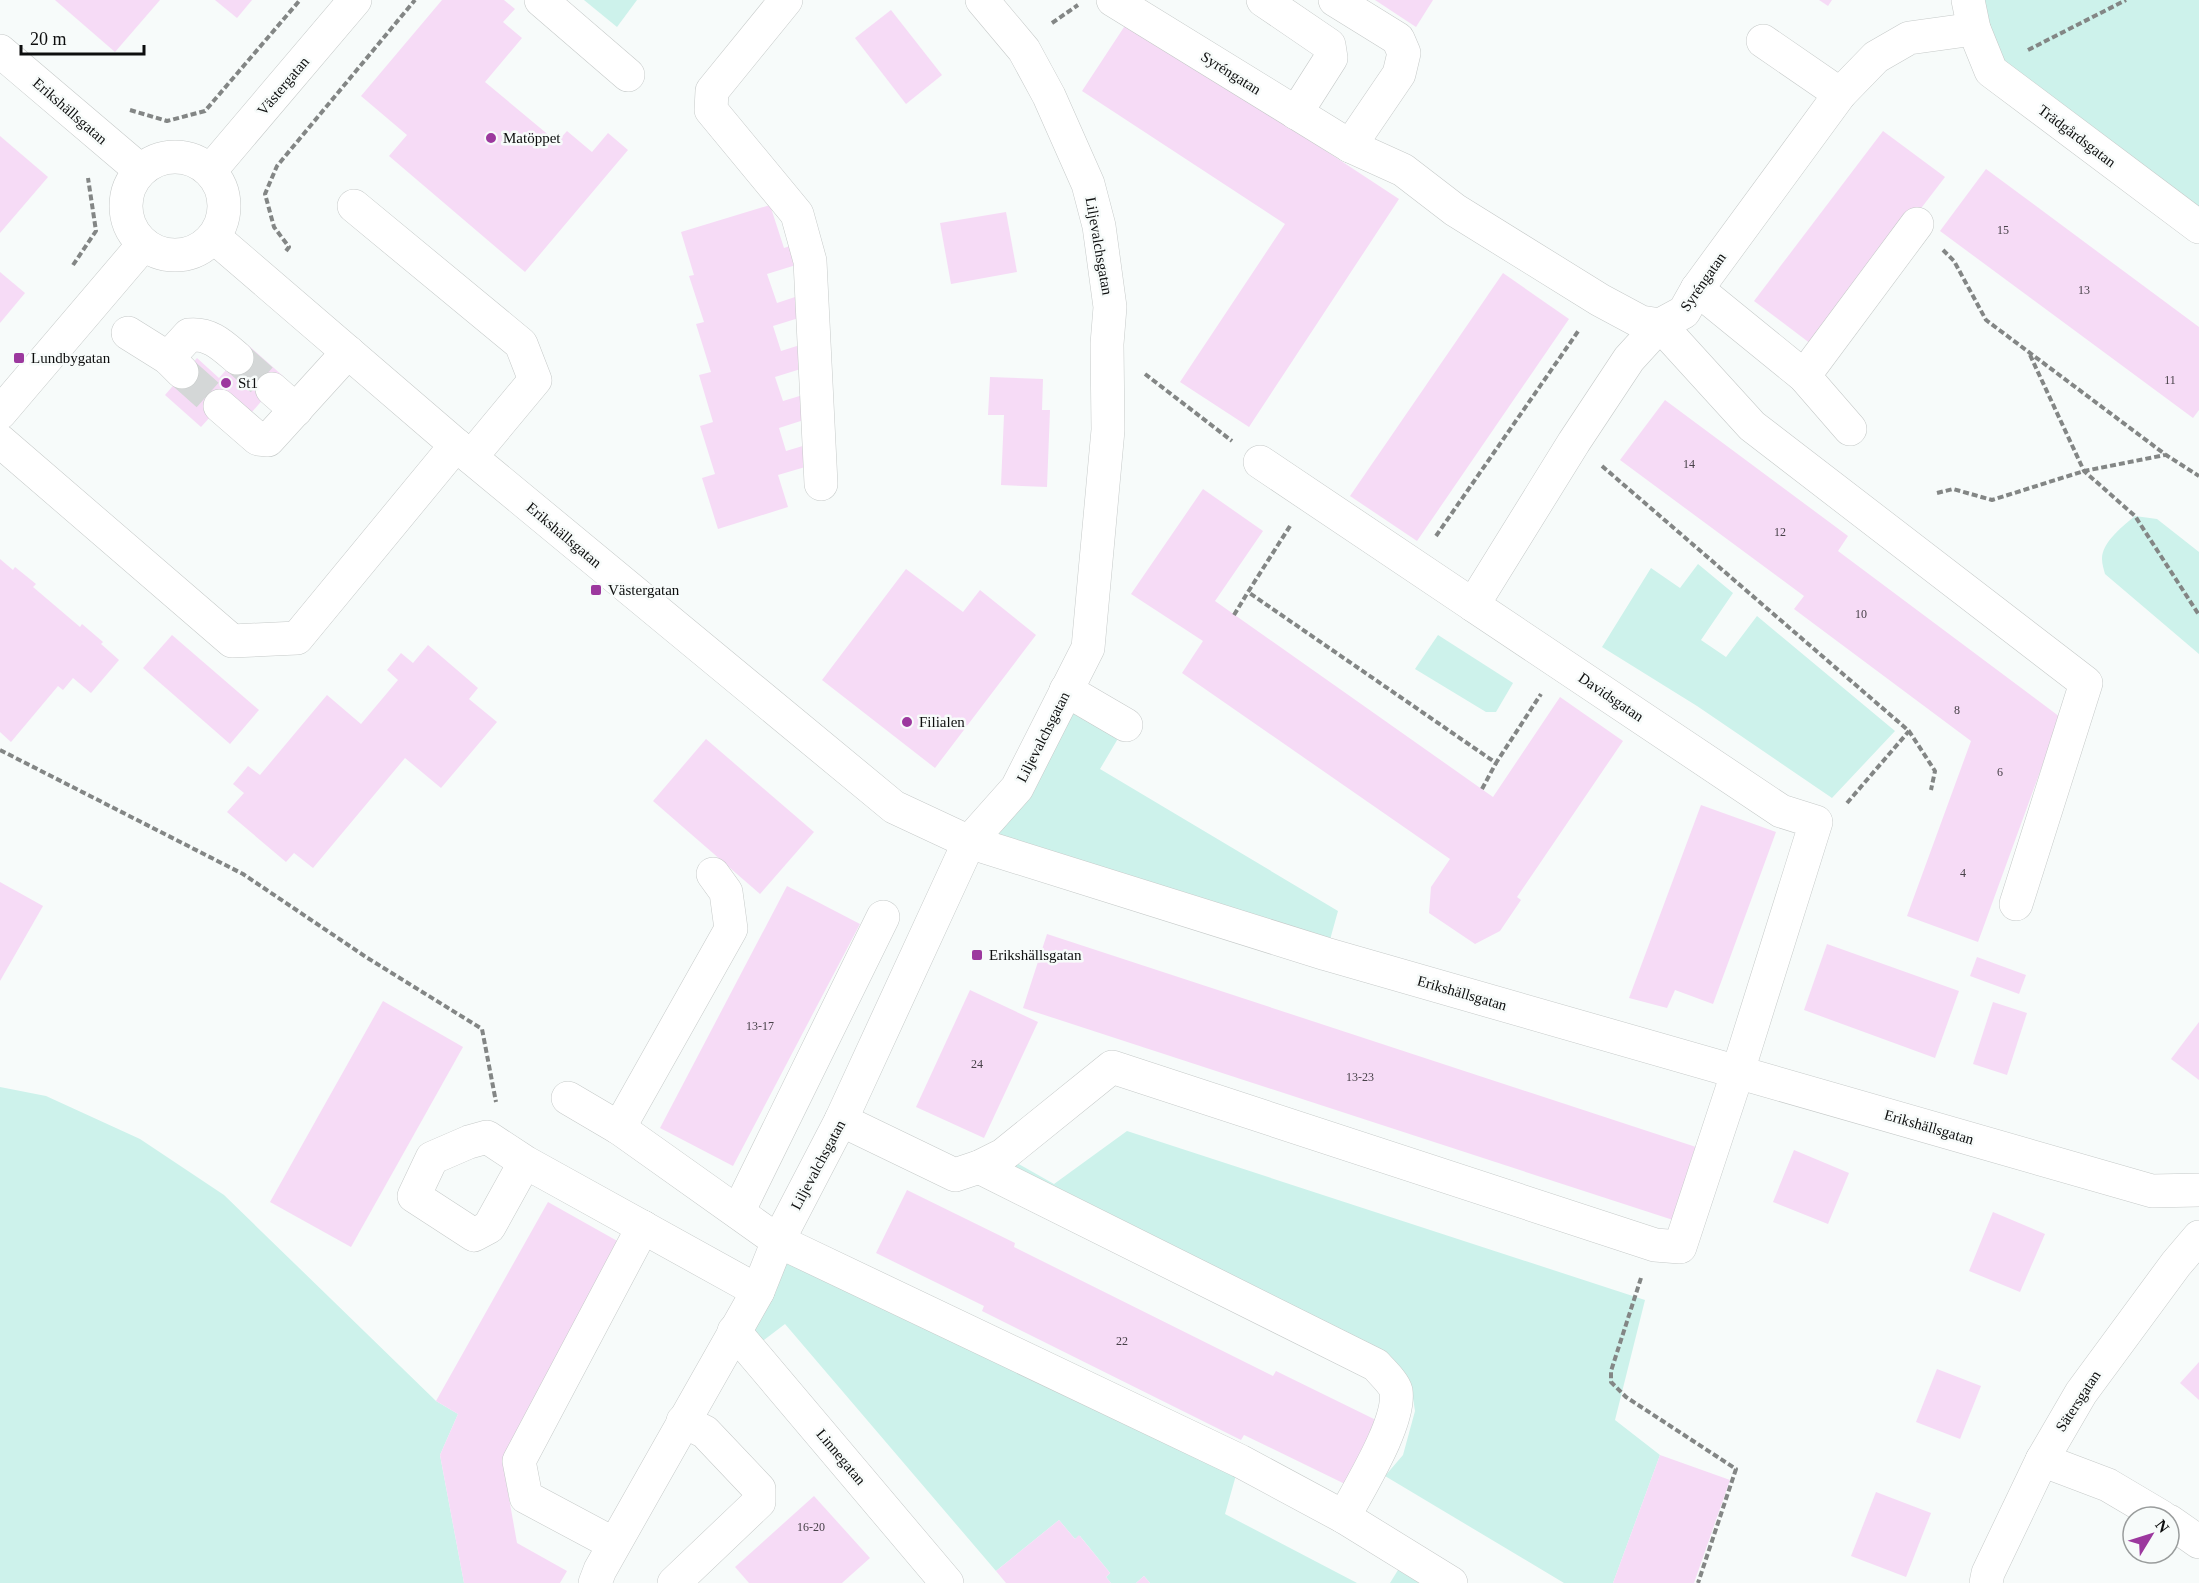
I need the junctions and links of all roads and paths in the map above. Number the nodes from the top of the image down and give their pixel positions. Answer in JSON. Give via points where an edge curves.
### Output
{"nodes":[{"id":1,"x":300,"y":0,"type":"edge"},
{"id":2,"x":355,"y":0,"type":"edge"},
{"id":3,"x":415,"y":0,"type":"edge"},
{"id":4,"x":541,"y":0,"type":"edge"},
{"id":5,"x":786,"y":0,"type":"edge"},
{"id":6,"x":982,"y":0,"type":"edge"},
{"id":7,"x":1113,"y":0,"type":"edge"},
{"id":8,"x":1263,"y":0,"type":"edge"},
{"id":9,"x":1335,"y":0,"type":"edge"},
{"id":10,"x":2126,"y":0,"type":"edge"},
{"id":11,"x":1971,"y":15,"type":"edge"},
{"id":12,"x":1762,"y":41,"type":"dead end"},
{"id":13,"x":0,"y":51,"type":"edge"},
{"id":14,"x":1991,"y":71,"type":"junction"},
{"id":15,"x":628,"y":75,"type":"dead end"},
{"id":16,"x":1840,"y":94,"type":"junction"},
{"id":17,"x":1296,"y":113,"type":"junction"},
{"id":18,"x":95,"y":133,"type":"junction"},
{"id":19,"x":1350,"y":146,"type":"junction"},
{"id":20,"x":140,"y":170,"type":"junction"},
{"id":21,"x":210,"y":171,"type":"junction"},
{"id":22,"x":354,"y":206,"type":"dead end"},
{"id":23,"x":1917,"y":224,"type":"joint"},
{"id":24,"x":2199,"y":227,"type":"edge"},
{"id":25,"x":214,"y":237,"type":"junction"},
{"id":26,"x":143,"y":245,"type":"junction"},
{"id":27,"x":67,"y":274,"type":"dead end"},
{"id":28,"x":263,"y":279,"type":"junction"},
{"id":29,"x":1697,"y":289,"type":"junction"},
{"id":30,"x":1600,"y":300,"type":"junction"},
{"id":31,"x":1660,"y":325,"type":"junction"},
{"id":32,"x":128,"y":333,"type":"dead end"},
{"id":33,"x":1107,"y":344,"type":"junction"},
{"id":34,"x":348,"y":352,"type":"junction"},
{"id":35,"x":2029,"y":354,"type":"junction"},
{"id":36,"x":237,"y":358,"type":"tunnel mouth"},
{"id":37,"x":1804,"y":376,"type":"junction"},
{"id":38,"x":272,"y":389,"type":"tunnel mouth"},
{"id":39,"x":220,"y":406,"type":"tunnel mouth"},
{"id":40,"x":296,"y":410,"type":"junction"},
{"id":41,"x":0,"y":413,"type":"edge"},
{"id":42,"x":1850,"y":429,"type":"dead end"},
{"id":43,"x":0,"y":441,"type":"edge"},
{"id":44,"x":1574,"y":442,"type":"junction"},
{"id":45,"x":464,"y":451,"type":"junction"},
{"id":46,"x":2166,"y":455,"type":"junction"},
{"id":47,"x":1260,"y":462,"type":"joint"},
{"id":48,"x":2084,"y":471,"type":"junction"},
{"id":49,"x":2199,"y":476,"type":"edge"},
{"id":50,"x":821,"y":484,"type":"dead end"},
{"id":51,"x":1937,"y":493,"type":"dead end"},
{"id":52,"x":1309,"y":495,"type":"junction"},
{"id":53,"x":1415,"y":566,"type":"junction"},
{"id":54,"x":1248,"y":592,"type":"junction"},
{"id":55,"x":1473,"y":605,"type":"junction"},
{"id":56,"x":1234,"y":615,"type":"dead end"},
{"id":57,"x":2199,"y":615,"type":"edge"},
{"id":58,"x":1561,"y":664,"type":"junction"},
{"id":59,"x":1066,"y":690,"type":"junction"},
{"id":60,"x":1126,"y":725,"type":"dead end"},
{"id":61,"x":1910,"y":731,"type":"junction"},
{"id":62,"x":0,"y":750,"type":"edge"},
{"id":63,"x":1496,"y":762,"type":"junction"},
{"id":64,"x":1482,"y":789,"type":"dead end"},
{"id":65,"x":1931,"y":790,"type":"dead end"},
{"id":66,"x":1816,"y":822,"type":"junction"},
{"id":67,"x":969,"y":842,"type":"junction"},
{"id":68,"x":713,"y":874,"type":"dead end"},
{"id":69,"x":2016,"y":904,"type":"dead end"},
{"id":70,"x":883,"y":917,"type":"dead end"},
{"id":71,"x":1738,"y":1071,"type":"junction"},
{"id":72,"x":568,"y":1098,"type":"dead end"},
{"id":73,"x":841,"y":1120,"type":"junction"},
{"id":74,"x":619,"y":1128,"type":"junction"},
{"id":75,"x":514,"y":1154,"type":"joint"},
{"id":76,"x":979,"y":1167,"type":"junction"},
{"id":77,"x":2199,"y":1190,"type":"edge"},
{"id":78,"x":738,"y":1212,"type":"junction"},
{"id":79,"x":643,"y":1227,"type":"junction"},
{"id":80,"x":2199,"y":1237,"type":"edge"},
{"id":81,"x":778,"y":1241,"type":"junction"},
{"id":82,"x":1652,"y":1244,"type":"junction"},
{"id":83,"x":758,"y":1291,"type":"junction"},
{"id":84,"x":734,"y":1331,"type":"junction"},
{"id":85,"x":683,"y":1421,"type":"junction"},
{"id":86,"x":2042,"y":1460,"type":"junction"},
{"id":87,"x":2142,"y":1505,"type":"edge"},
{"id":88,"x":1344,"y":1517,"type":"junction"},
{"id":89,"x":2181,"y":1529,"type":"edge"},
{"id":90,"x":2199,"y":1542,"type":"edge"},
{"id":91,"x":614,"y":1544,"type":"junction"},
{"id":92,"x":594,"y":1583,"type":"edge"},
{"id":93,"x":674,"y":1583,"type":"edge"},
{"id":94,"x":947,"y":1583,"type":"edge"},
{"id":95,"x":1451,"y":1583,"type":"edge"},
{"id":96,"x":1698,"y":1583,"type":"edge"},
{"id":97,"x":1986,"y":1583,"type":"edge"}],
"edges":[{"from":1,"to":18,"type":"path","via":[[205,111],[167,122],[118,106]]},
{"from":2,"to":21,"type":"street","name":"Västergatan"},
{"from":3,"to":28,"type":"path","via":[[278,166],[265,194],[274,227],[289,247]]},
{"from":4,"to":15,"type":"street"},
{"from":5,"to":50,"type":"street","via":[[711,91],[711,110],[797,214],[810,261]]},
{"from":6,"to":33,"type":"street","name":"Liljevalchsgatan","via":[[1024,50],[1088,184],[1099,226],[1110,307]]},
{"from":7,"to":17,"type":"street","name":"Syréngatan"},
{"from":8,"to":17,"type":"street","via":[[1329,45],[1331,58]]},
{"from":9,"to":19,"type":"street","via":[[1398,39],[1404,53],[1399,74]]},
{"from":10,"to":14,"type":"path"},
{"from":11,"to":14,"type":"street"},
{"from":11,"to":16,"type":"street","name":"Syréngatan","via":[[1909,38],[1876,57]]},
{"from":12,"to":16,"type":"street"},
{"from":13,"to":18,"type":"street","name":"Erikshällsgatan"},
{"from":14,"to":24,"type":"street","name":"Trädgårdsgatan"},
{"from":16,"to":29,"type":"street","name":"Syréngatan"},
{"from":17,"to":19,"type":"street","name":"Syréngatan"},
{"from":18,"to":20,"type":"street","name":"Erikshällsgatan"},
{"from":18,"to":27,"type":"path","via":[[72,158],[90,181],[96,231]]},
{"from":19,"to":30,"type":"street","name":"Syréngatan","via":[[1403,170],[1455,210]]},
{"from":20,"to":21,"type":"street","via":[[163,157],[187,157]]},
{"from":20,"to":26,"type":"street","via":[[127,190],[126,217]]},
{"from":21,"to":25,"type":"street","via":[[223,194],[222,222]]},
{"from":22,"to":45,"type":"street","via":[[521,344],[535,380]]},
{"from":23,"to":35,"type":"path","via":[[1954,261],[1986,320]]},
{"from":23,"to":37,"type":"street"},
{"from":25,"to":26,"type":"street","via":[[185,255],[158,254]]},
{"from":25,"to":28,"type":"street","name":"Erikshällsgatan"},
{"from":26,"to":41,"type":"street"},
{"from":28,"to":34,"type":"street","name":"Erikshällsgatan"},
{"from":29,"to":31,"type":"street","name":"Syréngatan","via":[[1684,312]]},
{"from":29,"to":37,"type":"street"},
{"from":30,"to":31,"type":"street","name":"Syréngatan","via":[[1641,322]]},
{"from":30,"to":53,"type":"path"},
{"from":31,"to":44,"type":"street","via":[[1629,359]]},
{"from":31,"to":69,"type":"street","via":[[1752,426],[2086,683]]},
{"from":32,"to":36,"type":"street","via":[[175,366],[189,335],[201,334],[218,341]]},
{"from":33,"to":47,"type":"path"},
{"from":33,"to":59,"type":"street","name":"Liljevalchsgatan","via":[[1108,430],[1088,648]]},
{"from":34,"to":40,"type":"street"},
{"from":34,"to":45,"type":"street","name":"Erikshällsgatan"},
{"from":35,"to":46,"type":"path"},
{"from":35,"to":48,"type":"path"},
{"from":37,"to":42,"type":"street"},
{"from":38,"to":40,"type":"street"},
{"from":39,"to":40,"type":"street","via":[[258,439],[268,440]]},
{"from":43,"to":45,"type":"street","via":[[232,641],[297,639]]},
{"from":44,"to":55,"type":"street"},
{"from":44,"to":61,"type":"path"},
{"from":45,"to":67,"type":"street","name":"Erikshällsgatan","via":[[894,807]]},
{"from":46,"to":48,"type":"path"},
{"from":46,"to":49,"type":"path"},
{"from":47,"to":52,"type":"street","name":"Davidsgatan"},
{"from":48,"to":51,"type":"path","via":[[1992,500],[1953,489]]},
{"from":48,"to":57,"type":"path","via":[[2135,516]]},
{"from":52,"to":53,"type":"street","name":"Davidsgatan"},
{"from":52,"to":54,"type":"path"},
{"from":53,"to":55,"type":"street","name":"Davidsgatan"},
{"from":54,"to":56,"type":"path"},
{"from":54,"to":63,"type":"path"},
{"from":55,"to":58,"type":"street","name":"Davidsgatan"},
{"from":58,"to":63,"type":"path"},
{"from":58,"to":66,"type":"street","name":"Davidsgatan","via":[[1780,811]]},
{"from":59,"to":60,"type":"street"},
{"from":59,"to":67,"type":"street","name":"Liljevalchsgatan","via":[[1017,788]]},
{"from":61,"to":65,"type":"path","via":[[1935,771]]},
{"from":61,"to":66,"type":"path","via":[[1845,805]]},
{"from":62,"to":75,"type":"path","via":[[243,874],[482,1029]]},
{"from":63,"to":64,"type":"path"},
{"from":66,"to":71,"type":"street"},
{"from":67,"to":71,"type":"street","name":"Erikshällsgatan","via":[[1326,954]]},
{"from":67,"to":73,"type":"street","name":"Liljevalchsgatan"},
{"from":68,"to":74,"type":"street","via":[[726,892],[731,929]]},
{"from":70,"to":78,"type":"street"},
{"from":71,"to":77,"type":"street","name":"Erikshällsgatan","via":[[2152,1191]]},
{"from":71,"to":82,"type":"street","via":[[1680,1247]]},
{"from":72,"to":74,"type":"street"},
{"from":73,"to":76,"type":"street","via":[[955,1174]]},
{"from":73,"to":81,"type":"street","name":"Liljevalchsgatan"},
{"from":74,"to":78,"type":"street"},
{"from":75,"to":79,"type":"street"},
{"from":76,"to":82,"type":"street","via":[[1004,1155],[1112,1067]]},
{"from":76,"to":88,"type":"street","via":[[1376,1365],[1396,1389],[1396,1409]]},
{"from":78,"to":81,"type":"street"},
{"from":79,"to":83,"type":"street"},
{"from":79,"to":91,"type":"street","via":[[519,1461],[526,1497]]},
{"from":80,"to":86,"type":"street","name":"Sätersgatan","via":[[2081,1393]]},
{"from":81,"to":83,"type":"street","name":"Liljevalchsgatan"},
{"from":81,"to":88,"type":"street","via":[[1240,1461]]},
{"from":82,"to":96,"type":"path","via":[[1611,1371],[1611,1382],[1736,1469]]},
{"from":83,"to":84,"type":"street","name":"Liljevalchsgatan"},
{"from":84,"to":85,"type":"street","name":"Liljevalchsgatan"},
{"from":84,"to":94,"type":"street","name":"Linnegatan"},
{"from":85,"to":91,"type":"street","name":"Liljevalchsgatan"},
{"from":85,"to":93,"type":"street","via":[[705,1432],[759,1489],[759,1502]]},
{"from":86,"to":87,"type":"street","via":[[2108,1485]]},
{"from":86,"to":97,"type":"street","name":"Sätersgatan"},
{"from":88,"to":95,"type":"street"},
{"from":89,"to":90,"type":"street"},
{"from":91,"to":92,"type":"street","name":"Liljevalchsgatan"}]}
